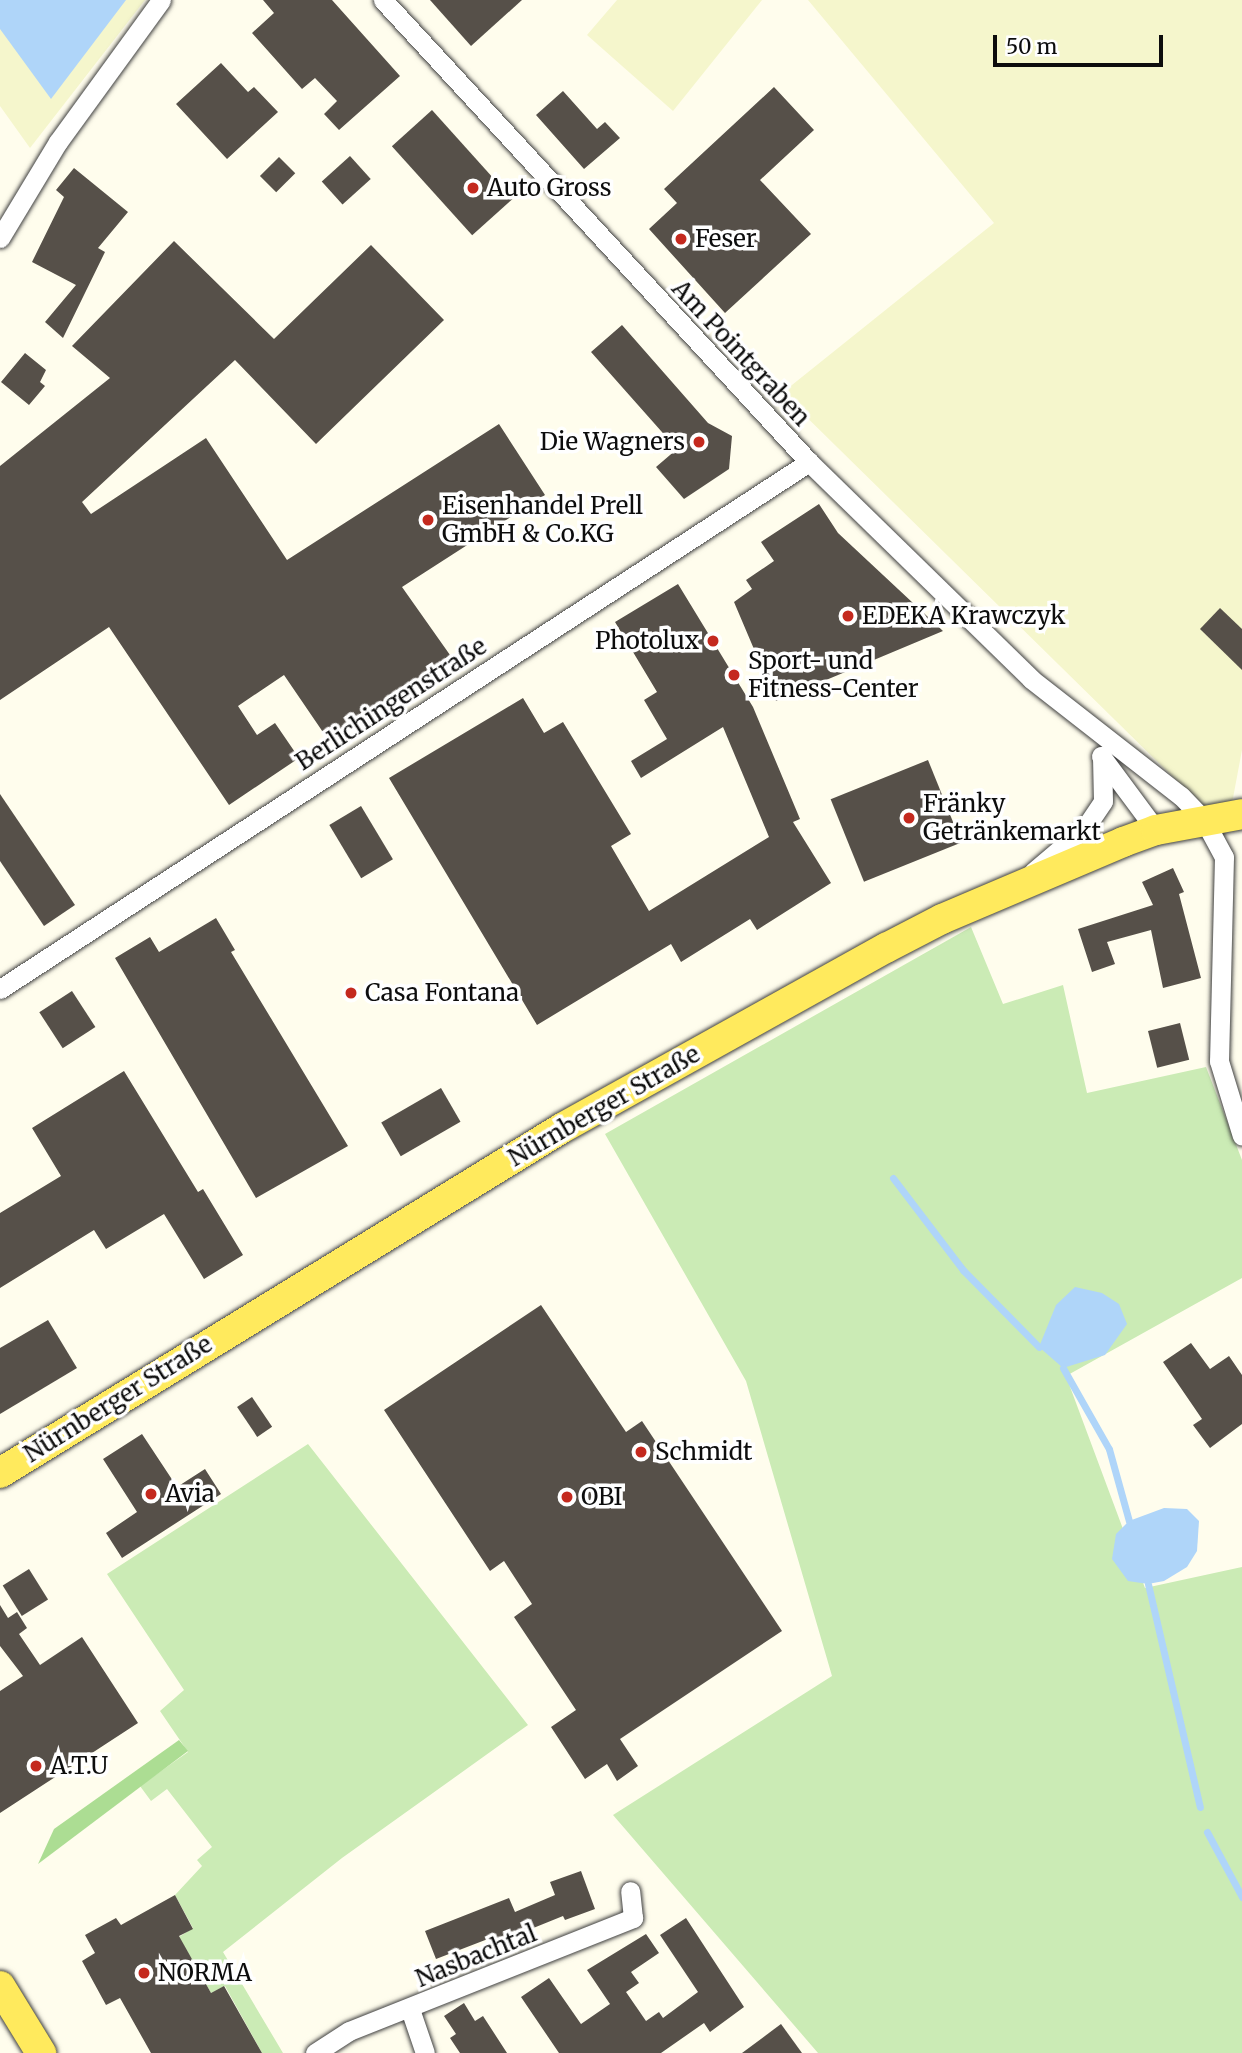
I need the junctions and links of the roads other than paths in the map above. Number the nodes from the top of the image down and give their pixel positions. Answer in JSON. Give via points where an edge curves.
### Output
{"nodes":[{"id":1,"x":161,"y":0,"type":"edge"},
{"id":2,"x":383,"y":0,"type":"edge"},
{"id":3,"x":0,"y":238,"type":"edge"},
{"id":4,"x":808,"y":462,"type":"junction"},
{"id":5,"x":1082,"y":721,"type":"junction"},
{"id":6,"x":1102,"y":756,"type":"junction"},
{"id":7,"x":1242,"y":814,"type":"edge"},
{"id":8,"x":1204,"y":820,"type":"junction"},
{"id":9,"x":1156,"y":830,"type":"junction"},
{"id":10,"x":1018,"y":885,"type":"junction"},
{"id":11,"x":0,"y":989,"type":"edge"},
{"id":12,"x":1242,"y":1136,"type":"edge"},
{"id":13,"x":0,"y":1473,"type":"edge"},
{"id":14,"x":630,"y":1891,"type":"dead end"},
{"id":15,"x":0,"y":1986,"type":"edge"},
{"id":16,"x":410,"y":2009,"type":"junction"},
{"id":17,"x":41,"y":2053,"type":"edge"},
{"id":18,"x":315,"y":2053,"type":"edge"},
{"id":19,"x":425,"y":2053,"type":"edge"}],
"edges":[{"from":1,"to":3,"type":"street","via":[[58,142]]},
{"from":2,"to":4,"type":"street","name":"Am Pointgraben"},
{"from":4,"to":5,"type":"street","name":"Am Pointgraben","via":[[1031,680]]},
{"from":4,"to":11,"type":"street","name":"Berlichingenstraße"},
{"from":5,"to":6,"type":"street","name":"Am Pointgraben"},
{"from":5,"to":8,"type":"street","name":"Am Pointgraben","via":[[1181,796]]},
{"from":6,"to":9,"type":"street","name":"Am Pointgraben"},
{"from":6,"to":10,"type":"street","name":"Am Pointgraben","via":[[1103,801],[1085,828]]},
{"from":7,"to":8,"type":"main road","name":"Nürnberger Straße"},
{"from":8,"to":9,"type":"main road","name":"Nürnberger Straße"},
{"from":8,"to":12,"type":"street","name":"Am Pointgraben","via":[[1224,857],[1219,1061]]},
{"from":9,"to":10,"type":"main road","name":"Nürnberger Straße"},
{"from":10,"to":13,"type":"main road","name":"Nürnberger Straße","via":[[886,948],[562,1128]]},
{"from":14,"to":16,"type":"street","name":"Nasbachtal","via":[[633,1918]]},
{"from":15,"to":17,"type":"main road"},
{"from":16,"to":18,"type":"street","name":"Nasbachtal","via":[[349,2031]]},
{"from":16,"to":19,"type":"street"}]}
